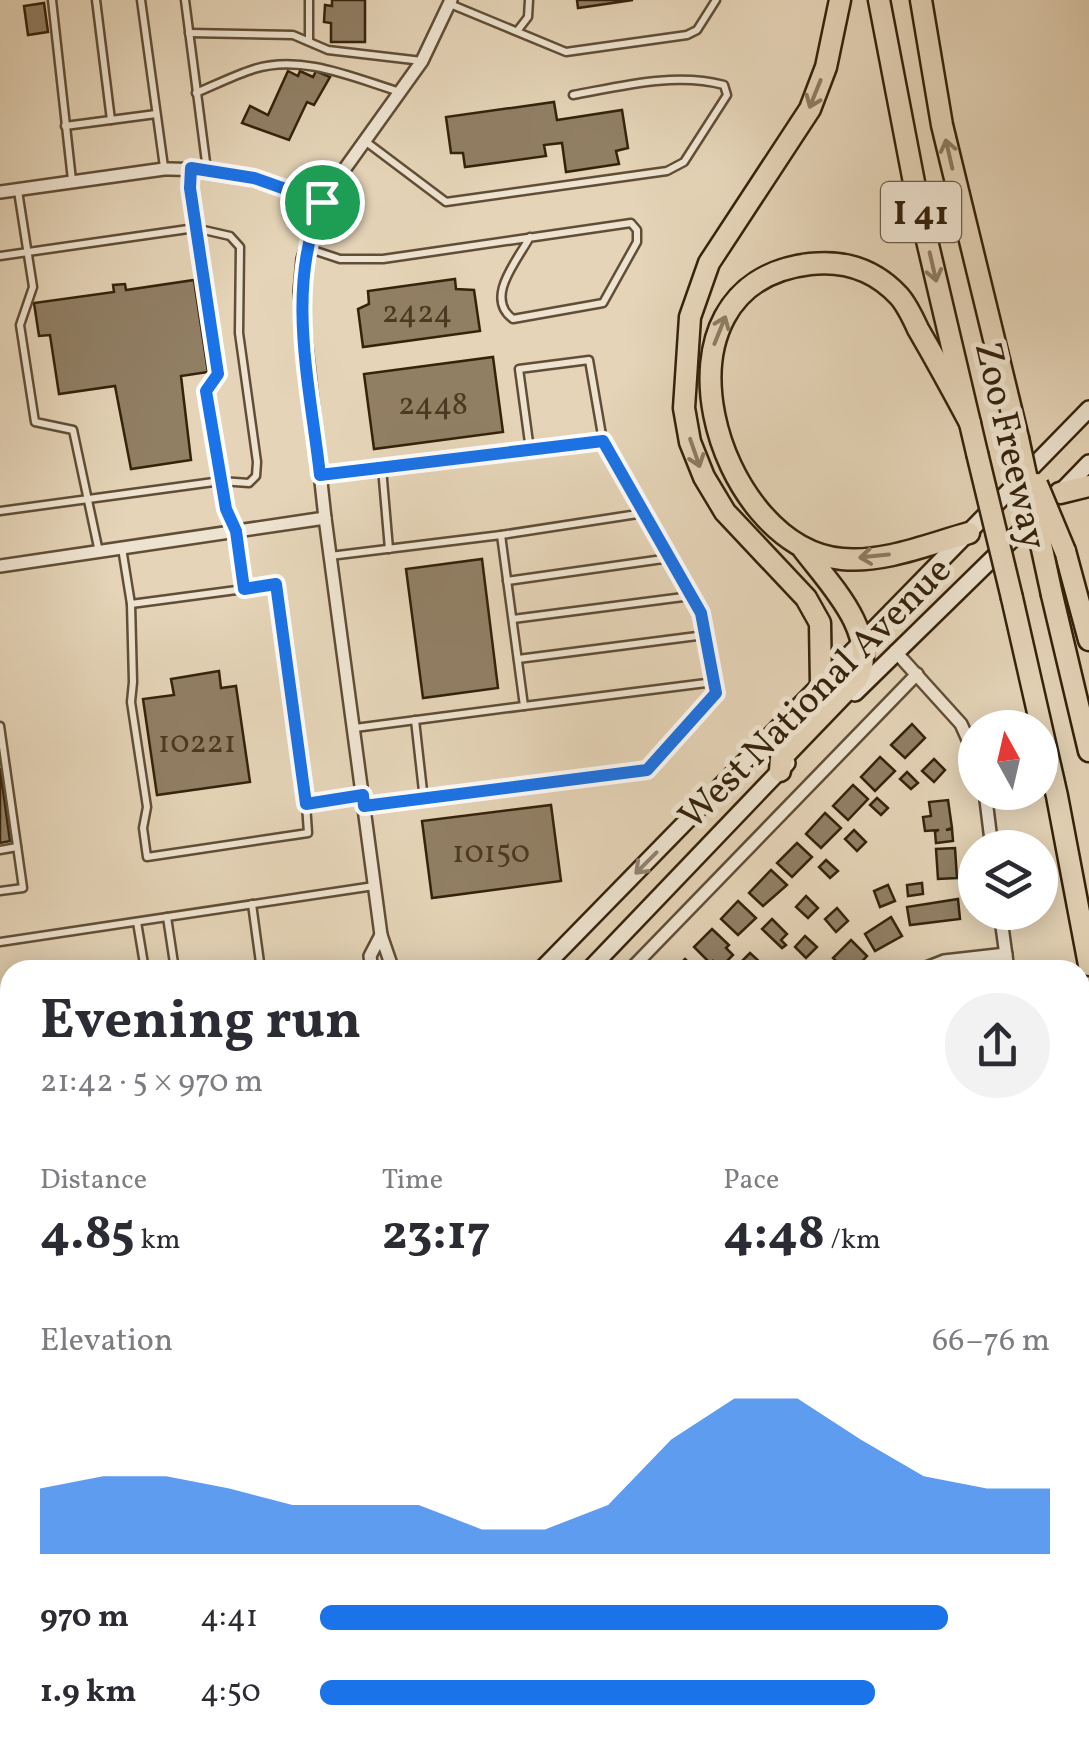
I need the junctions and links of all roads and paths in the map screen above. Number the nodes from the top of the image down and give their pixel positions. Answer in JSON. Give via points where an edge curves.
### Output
{"nodes":[{"id":1,"x":52,"y":0,"type":"edge"},
{"id":2,"x":96,"y":0,"type":"edge"},
{"id":3,"x":142,"y":0,"type":"edge"},
{"id":4,"x":186,"y":0,"type":"edge"},
{"id":5,"x":308,"y":0,"type":"edge"},
{"id":6,"x":529,"y":0,"type":"edge"},
{"id":7,"x":716,"y":0,"type":"edge"},
{"id":8,"x":840,"y":0,"type":"edge"},
{"id":9,"x":879,"y":0,"type":"edge"},
{"id":10,"x":921,"y":0,"type":"edge"},
{"id":11,"x":450,"y":2,"type":"edge"},
{"id":12,"x":518,"y":31,"type":"junction"},
{"id":13,"x":189,"y":33,"type":"junction"},
{"id":14,"x":308,"y":40,"type":"junction"},
{"id":15,"x":422,"y":62,"type":"junction"},
{"id":16,"x":400,"y":92,"type":"junction"},
{"id":17,"x":196,"y":94,"type":"junction"},
{"id":18,"x":574,"y":95,"type":"dead end"},
{"id":19,"x":156,"y":114,"type":"junction"},
{"id":20,"x":111,"y":120,"type":"junction"},
{"id":21,"x":66,"y":126,"type":"junction"},
{"id":22,"x":364,"y":141,"type":"junction"},
{"id":23,"x":191,"y":168,"type":"junction"},
{"id":24,"x":164,"y":169,"type":"junction"},
{"id":25,"x":207,"y":170,"type":"junction"},
{"id":26,"x":73,"y":182,"type":"junction"},
{"id":27,"x":18,"y":190,"type":"junction"},
{"id":28,"x":0,"y":192,"type":"edge"},
{"id":29,"x":322,"y":202,"type":"junction"},
{"id":30,"x":195,"y":228,"type":"junction"},
{"id":31,"x":530,"y":237,"type":"junction"},
{"id":32,"x":306,"y":248,"type":"junction"},
{"id":33,"x":28,"y":250,"type":"junction"},
{"id":34,"x":0,"y":256,"type":"edge"},
{"id":35,"x":1089,"y":409,"type":"edge"},
{"id":36,"x":970,"y":422,"type":"junction"},
{"id":37,"x":1015,"y":428,"type":"junction"},
{"id":38,"x":603,"y":441,"type":"junction"},
{"id":39,"x":530,"y":450,"type":"junction"},
{"id":40,"x":1089,"y":464,"type":"edge"},
{"id":41,"x":382,"y":468,"type":"junction"},
{"id":42,"x":320,"y":475,"type":"junction"},
{"id":43,"x":222,"y":482,"type":"junction"},
{"id":44,"x":1089,"y":486,"type":"edge"},
{"id":45,"x":1060,"y":494,"type":"junction"},
{"id":46,"x":88,"y":502,"type":"junction"},
{"id":47,"x":0,"y":512,"type":"edge"},
{"id":48,"x":644,"y":513,"type":"junction"},
{"id":49,"x":325,"y":518,"type":"junction"},
{"id":50,"x":236,"y":531,"type":"junction"},
{"id":51,"x":969,"y":533,"type":"junction"},
{"id":52,"x":501,"y":535,"type":"junction"},
{"id":53,"x":122,"y":548,"type":"junction"},
{"id":54,"x":389,"y":549,"type":"junction"},
{"id":55,"x":803,"y":549,"type":"junction"},
{"id":56,"x":99,"y":552,"type":"junction"},
{"id":57,"x":330,"y":556,"type":"junction"},
{"id":58,"x":670,"y":558,"type":"junction"},
{"id":59,"x":0,"y":566,"type":"edge"},
{"id":60,"x":508,"y":580,"type":"junction"},
{"id":61,"x":244,"y":589,"type":"junction"},
{"id":62,"x":692,"y":596,"type":"junction"},
{"id":63,"x":131,"y":604,"type":"junction"},
{"id":64,"x":513,"y":620,"type":"junction"},
{"id":65,"x":706,"y":634,"type":"junction"},
{"id":66,"x":1089,"y":640,"type":"edge"},
{"id":67,"x":862,"y":644,"type":"junction"},
{"id":68,"x":895,"y":651,"type":"junction"},
{"id":69,"x":518,"y":659,"type":"junction"},
{"id":70,"x":917,"y":674,"type":"junction"},
{"id":71,"x":714,"y":682,"type":"junction"},
{"id":72,"x":821,"y":686,"type":"junction"},
{"id":73,"x":524,"y":706,"type":"junction"},
{"id":74,"x":415,"y":720,"type":"junction"},
{"id":75,"x":958,"y":721,"type":"edge"},
{"id":76,"x":0,"y":726,"type":"edge"},
{"id":77,"x":354,"y":728,"type":"junction"},
{"id":78,"x":1089,"y":751,"type":"edge"},
{"id":79,"x":780,"y":771,"type":"junction"},
{"id":80,"x":424,"y":800,"type":"junction"},
{"id":81,"x":364,"y":801,"type":"junction"},
{"id":82,"x":306,"y":804,"type":"junction"},
{"id":83,"x":17,"y":847,"type":"junction"},
{"id":84,"x":0,"y":850,"type":"edge"},
{"id":85,"x":376,"y":886,"type":"junction"},
{"id":86,"x":0,"y":891,"type":"edge"},
{"id":87,"x":252,"y":904,"type":"junction"},
{"id":88,"x":167,"y":917,"type":"junction"},
{"id":89,"x":137,"y":921,"type":"junction"},
{"id":90,"x":1003,"y":930,"type":"edge"},
{"id":91,"x":380,"y":935,"type":"junction"},
{"id":92,"x":0,"y":942,"type":"edge"},
{"id":93,"x":1006,"y":954,"type":"junction"},
{"id":94,"x":143,"y":960,"type":"edge"},
{"id":95,"x":173,"y":960,"type":"edge"},
{"id":96,"x":260,"y":960,"type":"edge"},
{"id":97,"x":371,"y":960,"type":"edge"},
{"id":98,"x":389,"y":960,"type":"edge"},
{"id":99,"x":550,"y":960,"type":"edge"},
{"id":100,"x":599,"y":960,"type":"edge"},
{"id":101,"x":640,"y":960,"type":"edge"},
{"id":102,"x":960,"y":960,"type":"edge"},
{"id":103,"x":1007,"y":960,"type":"edge"},
{"id":104,"x":1088,"y":960,"type":"edge"}],
"edges":[{"from":1,"to":21,"type":"lane"},
{"from":2,"to":20,"type":"lane"},
{"from":3,"to":19,"type":"lane"},
{"from":4,"to":13,"type":"lane"},
{"from":5,"to":14,"type":"lane"},
{"from":6,"to":12,"type":"lane"},
{"from":7,"to":12,"type":"lane","via":[[697,30],[670,38],[566,52]]},
{"from":8,"to":72,"type":"highway","one_way":true,"via":[[810,108],[709,263],[690,317],[684,408],[704,478],[725,512],[806,598],[820,623]]},
{"from":9,"to":36,"type":"highway","name":"Zoo Freeway","number":"I 41","one_way":true},
{"from":37,"to":10,"type":"highway","name":"Zoo Freeway","number":"I 41","one_way":true,"via":[[942,125]]},
{"from":11,"to":12,"type":"lane"},
{"from":11,"to":15,"type":"street"},
{"from":13,"to":14,"type":"lane"},
{"from":13,"to":17,"type":"lane"},
{"from":14,"to":15,"type":"lane","via":[[328,50]]},
{"from":15,"to":16,"type":"street"},
{"from":16,"to":17,"type":"lane","via":[[310,64],[257,68]]},
{"from":16,"to":22,"type":"street"},
{"from":17,"to":25,"type":"lane"},
{"from":18,"to":22,"type":"lane","via":[[647,81],[712,82],[727,95],[684,162],[668,172],[446,202]]},
{"from":19,"to":20,"type":"lane"},
{"from":19,"to":24,"type":"lane"},
{"from":20,"to":21,"type":"lane"},
{"from":21,"to":26,"type":"lane"},
{"from":22,"to":29,"type":"street"},
{"from":23,"to":24,"type":"street"},
{"from":23,"to":25,"type":"street"},
{"from":23,"to":30,"type":"lane"},
{"from":24,"to":26,"type":"street"},
{"from":25,"to":29,"type":"street"},
{"from":26,"to":27,"type":"street"},
{"from":27,"to":28,"type":"street"},
{"from":27,"to":33,"type":"lane"},
{"from":29,"to":32,"type":"street"},
{"from":30,"to":33,"type":"lane"},
{"from":30,"to":43,"type":"lane","via":[[218,374],[206,391]]},
{"from":30,"to":43,"type":"lane","via":[[230,236],[240,247],[239,332],[256,476],[250,483]]},
{"from":31,"to":31,"type":"lane","via":[[631,222],[638,230],[603,303],[513,319],[499,300]]},
{"from":31,"to":32,"type":"lane","via":[[383,259],[340,259]]},
{"from":32,"to":42,"type":"street","via":[[300,292]]},
{"from":33,"to":34,"type":"lane"},
{"from":33,"to":46,"type":"lane","via":[[34,287],[20,325],[35,422],[73,430]]},
{"from":35,"to":51,"type":"main road","name":"West National Avenue"},
{"from":55,"to":36,"type":"highway","one_way":true,"via":[[766,516],[737,476],[712,402],[715,336],[728,309],[752,284],[783,267],[817,263],[842,262],[872,274],[901,298]]},
{"from":36,"to":104,"type":"highway","name":"Zoo Freeway","number":"I 41","bridge":true},
{"from":37,"to":66,"type":"highway","bridge":true,"via":[[1065,552]]},
{"from":37,"to":78,"type":"highway","name":"Zoo Freeway","number":"I 41","bridge":true},
{"from":38,"to":39,"type":"lane"},
{"from":38,"to":39,"type":"lane","via":[[589,360],[519,369]]},
{"from":38,"to":48,"type":"lane"},
{"from":39,"to":41,"type":"lane"},
{"from":40,"to":45,"type":"main road","name":"West National Avenue"},
{"from":41,"to":42,"type":"lane"},
{"from":41,"to":54,"type":"lane"},
{"from":42,"to":49,"type":"street"},
{"from":43,"to":46,"type":"lane"},
{"from":43,"to":50,"type":"lane"},
{"from":44,"to":45,"type":"highway"},
{"from":45,"to":68,"type":"main road","name":"West National Avenue"},
{"from":46,"to":47,"type":"lane"},
{"from":46,"to":56,"type":"lane"},
{"from":48,"to":52,"type":"lane"},
{"from":48,"to":58,"type":"lane"},
{"from":49,"to":50,"type":"street"},
{"from":49,"to":57,"type":"street"},
{"from":50,"to":53,"type":"street"},
{"from":50,"to":61,"type":"lane"},
{"from":51,"to":55,"type":"highway","one_way":true,"via":[[886,556],[842,559]]},
{"from":51,"to":67,"type":"main road","name":"West National Avenue"},
{"from":52,"to":54,"type":"lane"},
{"from":52,"to":60,"type":"lane"},
{"from":53,"to":56,"type":"street"},
{"from":53,"to":63,"type":"lane"},
{"from":54,"to":57,"type":"lane"},
{"from":55,"to":67,"type":"highway","via":[[835,590]]},
{"from":56,"to":59,"type":"street"},
{"from":57,"to":77,"type":"street"},
{"from":58,"to":60,"type":"lane"},
{"from":58,"to":62,"type":"lane"},
{"from":60,"to":64,"type":"lane"},
{"from":61,"to":63,"type":"lane"},
{"from":61,"to":82,"type":"lane","via":[[276,584]]},
{"from":62,"to":64,"type":"lane"},
{"from":62,"to":65,"type":"lane"},
{"from":63,"to":82,"type":"lane","via":[[131,702],[147,807],[147,857],[308,834]]},
{"from":64,"to":69,"type":"lane"},
{"from":65,"to":69,"type":"lane"},
{"from":65,"to":71,"type":"lane"},
{"from":67,"to":72,"type":"main road","name":"West National Avenue"},
{"from":67,"to":79,"type":"highway","via":[[857,679],[781,758]]},
{"from":68,"to":70,"type":"street"},
{"from":68,"to":79,"type":"main road","name":"West National Avenue"},
{"from":69,"to":73,"type":"lane"},
{"from":70,"to":75,"type":"street"},
{"from":70,"to":101,"type":"street"},
{"from":71,"to":73,"type":"lane"},
{"from":71,"to":80,"type":"lane","via":[[716,693],[647,770]]},
{"from":72,"to":99,"type":"main road","name":"West National Avenue","one_way":true},
{"from":73,"to":74,"type":"lane"},
{"from":74,"to":77,"type":"lane"},
{"from":74,"to":80,"type":"lane"},
{"from":76,"to":83,"type":"lane"},
{"from":77,"to":81,"type":"street"},
{"from":79,"to":100,"type":"main road","name":"West National Avenue"},
{"from":80,"to":81,"type":"lane"},
{"from":81,"to":82,"type":"lane"},
{"from":81,"to":85,"type":"street"},
{"from":83,"to":84,"type":"lane"},
{"from":83,"to":86,"type":"lane","via":[[23,888]]},
{"from":85,"to":87,"type":"lane"},
{"from":85,"to":91,"type":"street"},
{"from":87,"to":88,"type":"lane"},
{"from":87,"to":96,"type":"lane"},
{"from":88,"to":89,"type":"lane"},
{"from":88,"to":95,"type":"lane"},
{"from":89,"to":92,"type":"lane"},
{"from":89,"to":94,"type":"lane"},
{"from":90,"to":93,"type":"street"},
{"from":91,"to":97,"type":"street"},
{"from":91,"to":98,"type":"street"},
{"from":93,"to":102,"type":"street"},
{"from":93,"to":103,"type":"street"}]}
